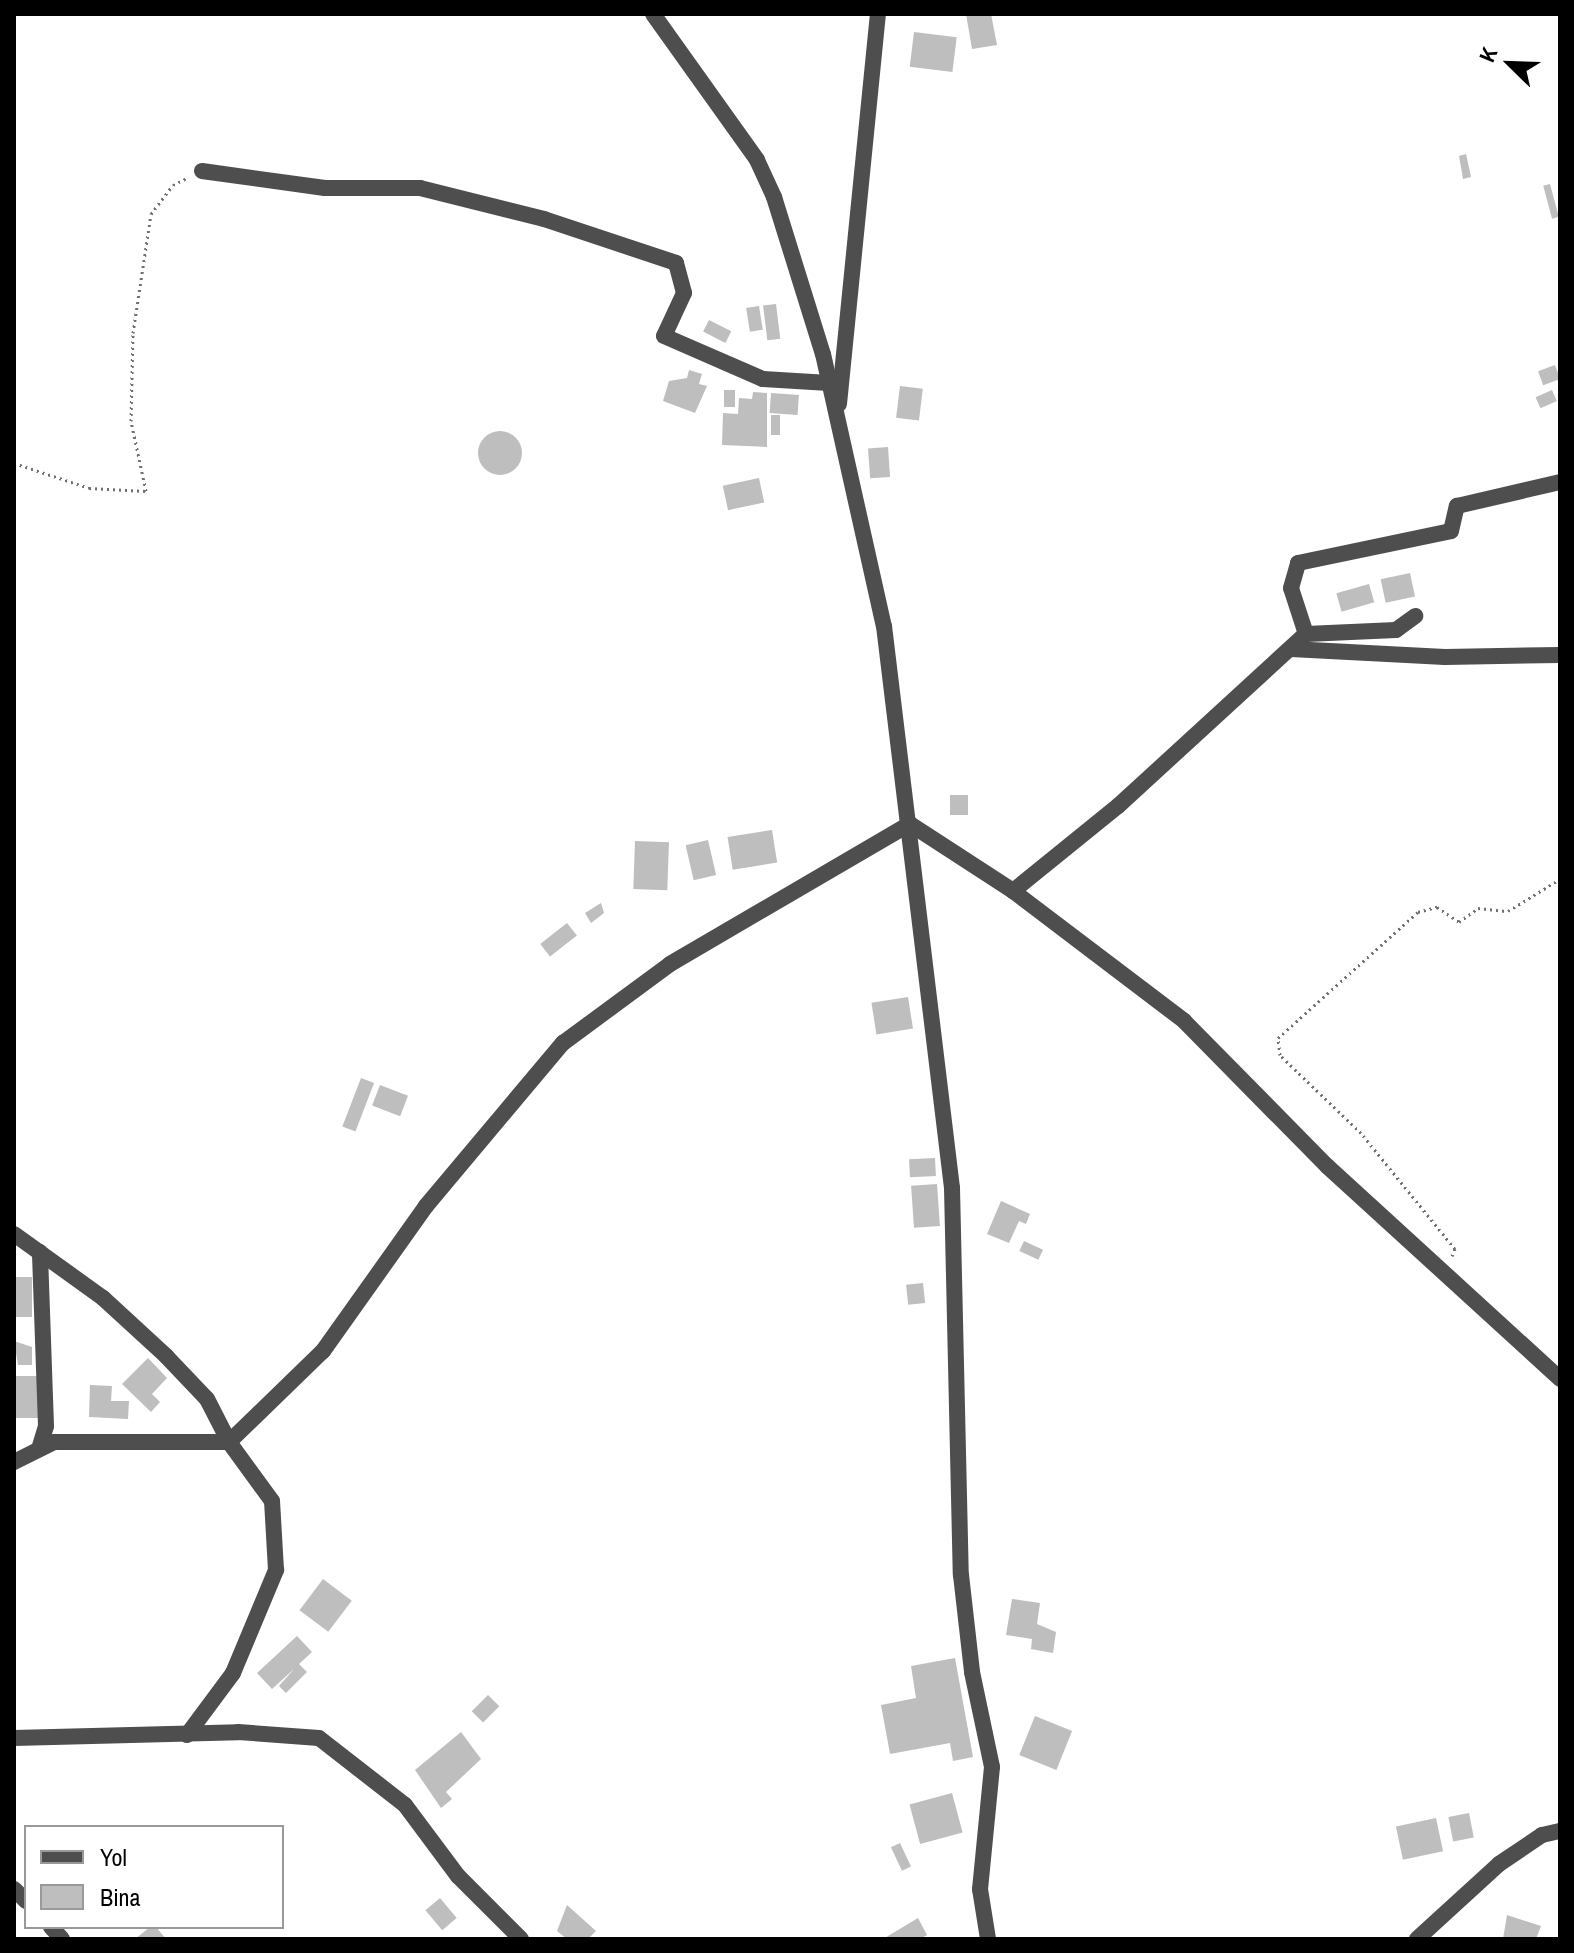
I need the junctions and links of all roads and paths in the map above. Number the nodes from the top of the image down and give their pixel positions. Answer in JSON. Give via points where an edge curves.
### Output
{"nodes":[{"id":1,"x":653,"y":14,"type":"edge"},
{"id":2,"x":878,"y":14,"type":"edge"},
{"id":3,"x":202,"y":171,"type":"joint"},
{"id":4,"x":829,"y":383,"type":"junction"},
{"id":5,"x":837,"y":430,"type":"junction"},
{"id":6,"x":14,"y":463,"type":"edge"},
{"id":7,"x":1560,"y":482,"type":"edge"},
{"id":8,"x":1415,"y":616,"type":"dead end"},
{"id":9,"x":1306,"y":634,"type":"junction"},
{"id":10,"x":1291,"y":649,"type":"junction"},
{"id":11,"x":1560,"y":655,"type":"edge"},
{"id":12,"x":910,"y":824,"type":"junction"},
{"id":13,"x":1560,"y":879,"type":"edge"},
{"id":14,"x":1013,"y":891,"type":"junction"},
{"id":15,"x":14,"y":1234,"type":"edge"},
{"id":16,"x":40,"y":1252,"type":"junction"},
{"id":17,"x":1444,"y":1274,"type":"junction"},
{"id":18,"x":1560,"y":1379,"type":"edge"},
{"id":19,"x":229,"y":1442,"type":"junction"},
{"id":20,"x":39,"y":1449,"type":"junction"},
{"id":21,"x":14,"y":1462,"type":"edge"},
{"id":22,"x":187,"y":1735,"type":"junction"},
{"id":23,"x":14,"y":1738,"type":"edge"},
{"id":24,"x":1560,"y":1831,"type":"edge"},
{"id":25,"x":521,"y":1939,"type":"edge"},
{"id":26,"x":988,"y":1939,"type":"edge"},
{"id":27,"x":1417,"y":1939,"type":"edge"}],
"edges":[{"from":1,"to":4,"type":"street","via":[[757,160],[791,243]]},
{"from":2,"to":5,"type":"street"},
{"from":3,"to":4,"type":"street","via":[[325,188],[420,188],[544,219],[676,263],[684,293],[664,336],[763,379]]},
{"from":3,"to":6,"type":"path","via":[[173,185],[151,214],[133,333],[131,421],[146,491],[89,488]]},
{"from":4,"to":5,"type":"street"},
{"from":5,"to":12,"type":"street","via":[[884,626]]},
{"from":7,"to":9,"type":"street","via":[[1457,506],[1451,531],[1298,563],[1291,588]]},
{"from":8,"to":9,"type":"street","via":[[1396,630]]},
{"from":9,"to":10,"type":"street"},
{"from":10,"to":11,"type":"street","via":[[1445,657]]},
{"from":10,"to":14,"type":"street"},
{"from":12,"to":14,"type":"street"},
{"from":12,"to":19,"type":"street","via":[[670,964],[563,1043],[445,1182],[323,1351]]},
{"from":12,"to":26,"type":"street","via":[[952,1188],[961,1575],[972,1672],[992,1767],[980,1889]]},
{"from":13,"to":17,"type":"path","via":[[1508,911],[1478,908],[1459,922],[1437,907],[1418,912],[1278,1038],[1280,1055],[1361,1133],[1455,1249]]},
{"from":14,"to":17,"type":"street","via":[[1184,1021]]},
{"from":15,"to":16,"type":"street"},
{"from":16,"to":19,"type":"street","via":[[166,1356],[207,1399]]},
{"from":16,"to":20,"type":"street","via":[[46,1426]]},
{"from":17,"to":18,"type":"street"},
{"from":19,"to":20,"type":"street","via":[[54,1442]]},
{"from":19,"to":22,"type":"street","via":[[272,1501],[276,1570],[233,1673]]},
{"from":20,"to":21,"type":"street"},
{"from":22,"to":23,"type":"street"},
{"from":22,"to":25,"type":"street","via":[[319,1738],[405,1805],[458,1876]]},
{"from":24,"to":27,"type":"street","via":[[1542,1835],[1499,1864]]}]}
